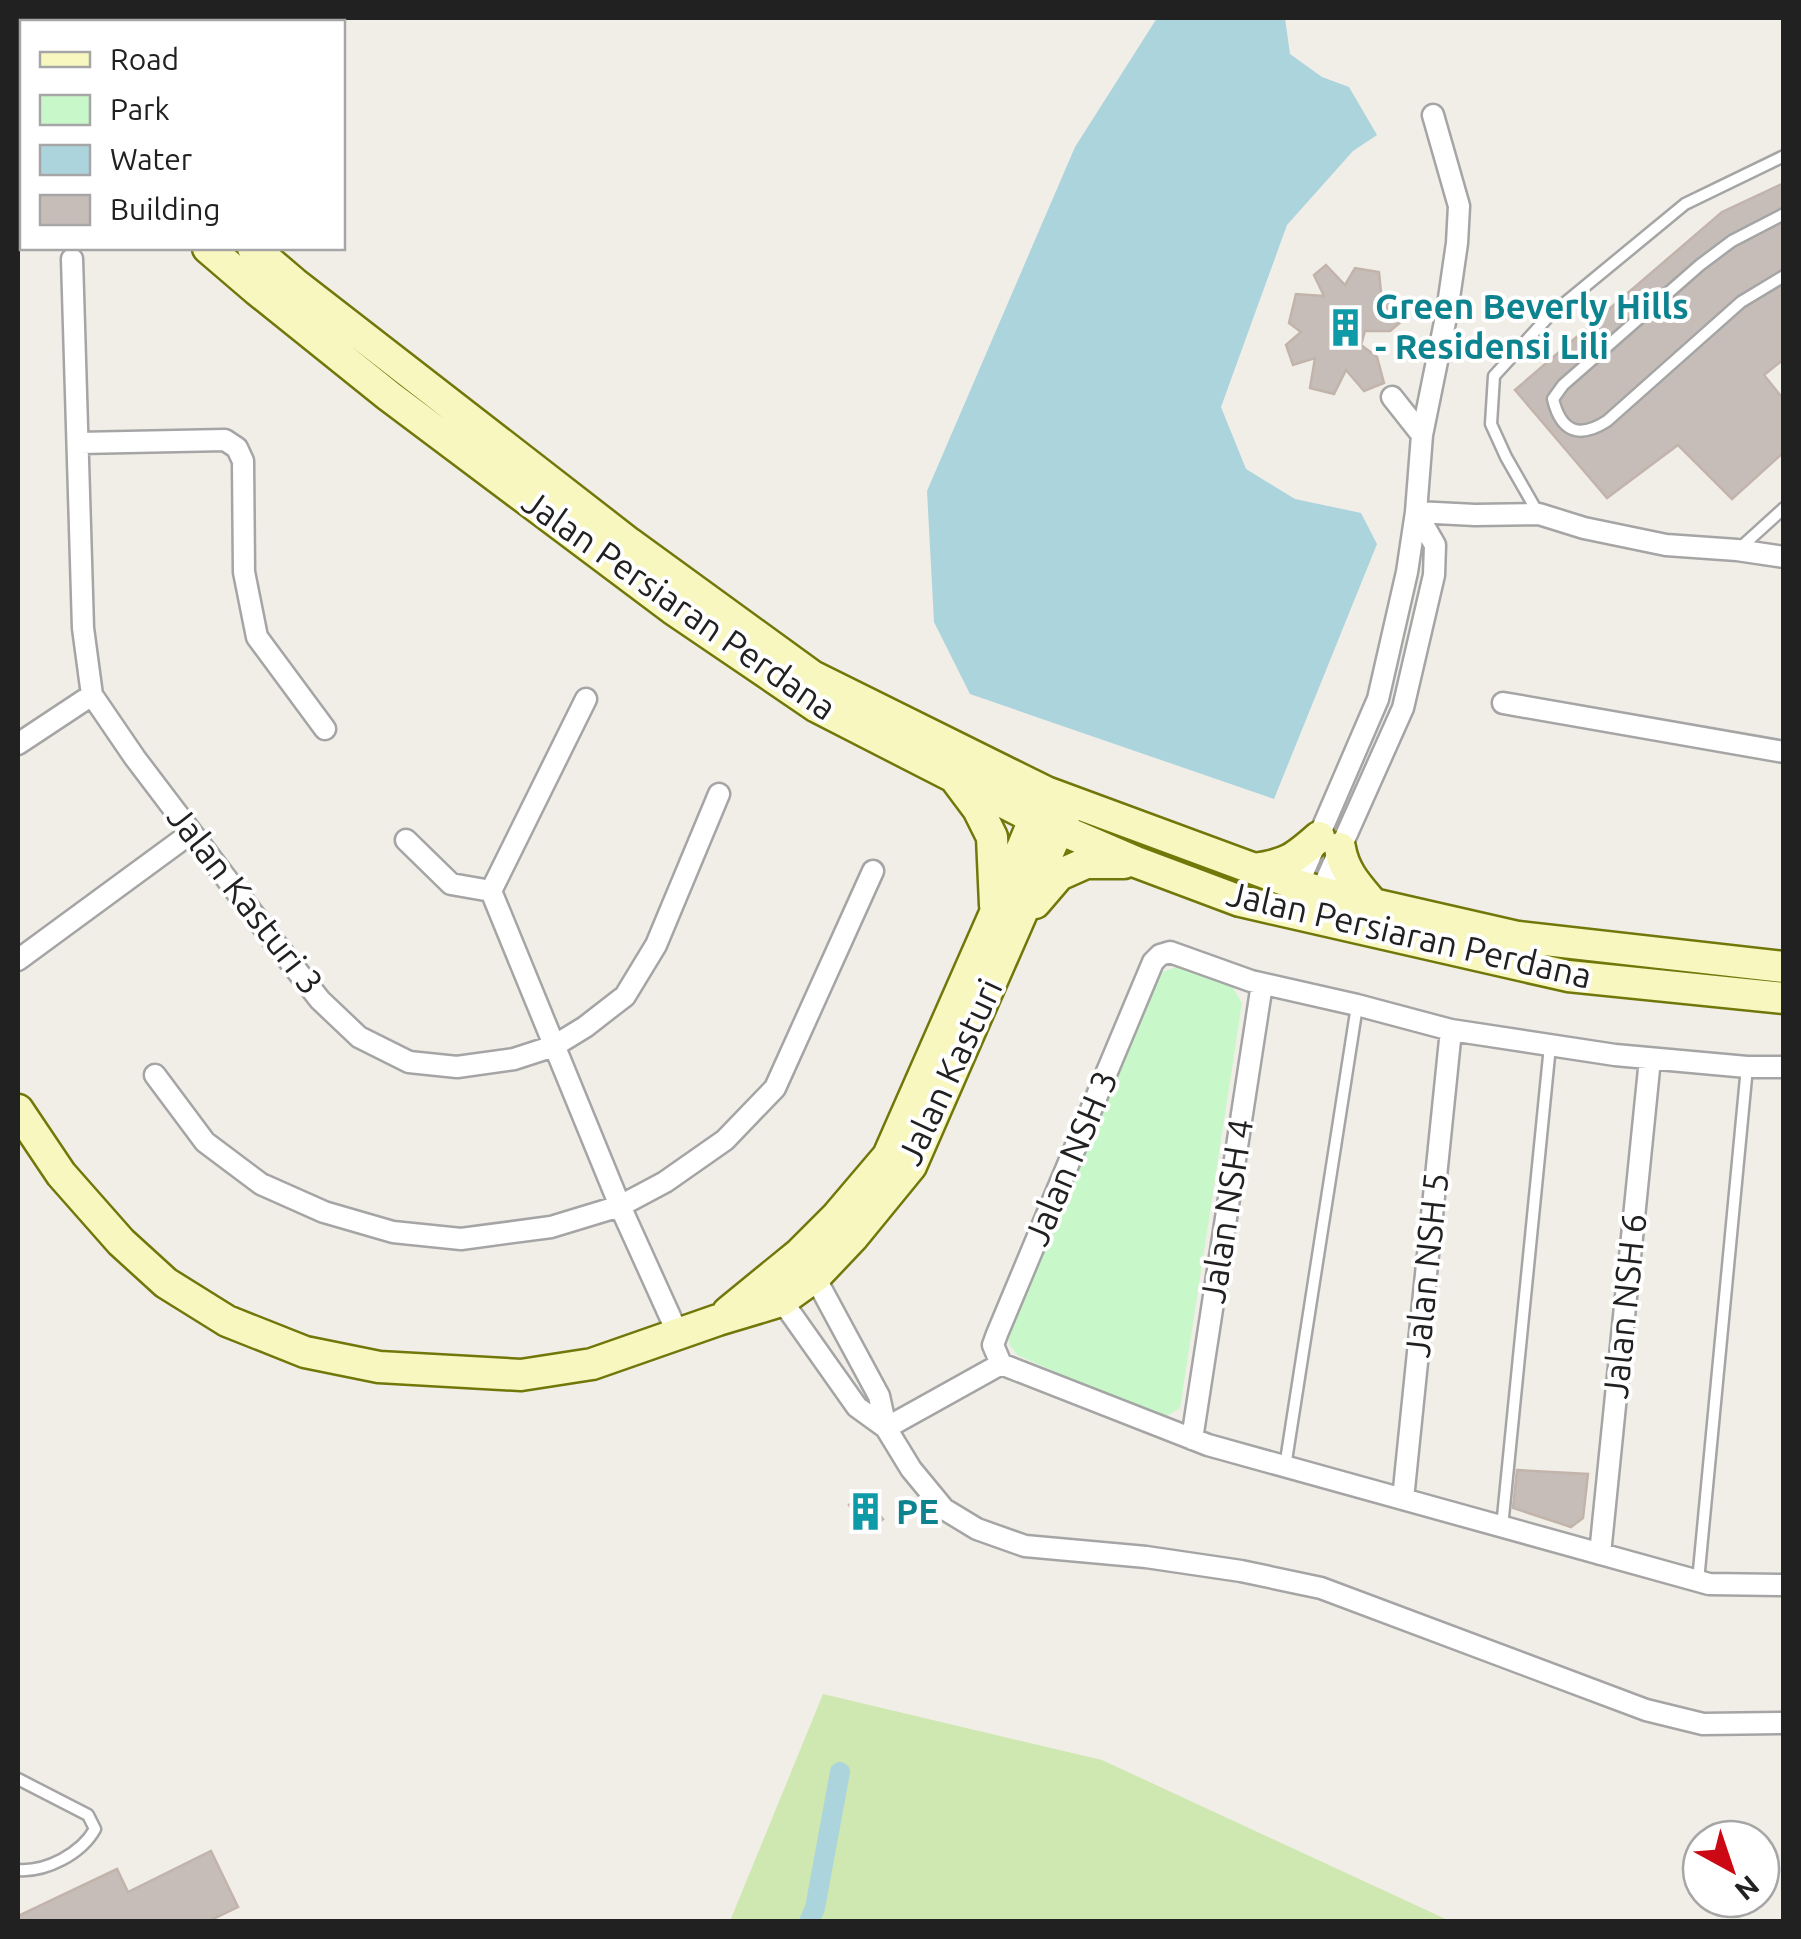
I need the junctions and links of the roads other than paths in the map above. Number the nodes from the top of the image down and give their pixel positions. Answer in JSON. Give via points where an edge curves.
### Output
{"nodes":[{"id":1,"x":1433,"y":116,"type":"dead end"},
{"id":2,"x":1784,"y":156,"type":"edge"},
{"id":3,"x":1784,"y":214,"type":"edge"},
{"id":4,"x":210,"y":250,"type":"edge"},
{"id":5,"x":255,"y":250,"type":"edge"},
{"id":6,"x":72,"y":259,"type":"dead end"},
{"id":7,"x":1784,"y":276,"type":"edge"},
{"id":8,"x":1392,"y":397,"type":"dead end"},
{"id":9,"x":1422,"y":435,"type":"junction"},
{"id":10,"x":79,"y":443,"type":"junction"},
{"id":11,"x":1784,"y":508,"type":"edge"},
{"id":12,"x":1416,"y":512,"type":"junction"},
{"id":13,"x":1538,"y":514,"type":"junction"},
{"id":14,"x":1737,"y":550,"type":"junction"},
{"id":15,"x":1784,"y":557,"type":"edge"},
{"id":16,"x":92,"y":694,"type":"junction"},
{"id":17,"x":586,"y":700,"type":"dead end"},
{"id":18,"x":1502,"y":703,"type":"dead end"},
{"id":19,"x":325,"y":730,"type":"dead end"},
{"id":20,"x":18,"y":744,"type":"edge"},
{"id":21,"x":1784,"y":752,"type":"edge"},
{"id":22,"x":953,"y":776,"type":"junction"},
{"id":23,"x":719,"y":794,"type":"dead end"},
{"id":24,"x":1052,"y":810,"type":"junction"},
{"id":25,"x":191,"y":833,"type":"junction"},
{"id":26,"x":406,"y":840,"type":"dead end"},
{"id":27,"x":1330,"y":842,"type":"junction"},
{"id":28,"x":1136,"y":862,"type":"junction"},
{"id":29,"x":1254,"y":870,"type":"junction"},
{"id":30,"x":873,"y":872,"type":"dead end"},
{"id":31,"x":491,"y":892,"type":"junction"},
{"id":32,"x":1304,"y":902,"type":"junction"},
{"id":33,"x":1373,"y":904,"type":"junction"},
{"id":34,"x":1006,"y":919,"type":"junction"},
{"id":35,"x":18,"y":960,"type":"edge"},
{"id":36,"x":1784,"y":968,"type":"edge"},
{"id":37,"x":1262,"y":984,"type":"junction"},
{"id":38,"x":1784,"y":998,"type":"edge"},
{"id":39,"x":1357,"y":1005,"type":"junction"},
{"id":40,"x":1451,"y":1030,"type":"junction"},
{"id":41,"x":554,"y":1046,"type":"junction"},
{"id":42,"x":1550,"y":1046,"type":"junction"},
{"id":43,"x":1650,"y":1059,"type":"junction"},
{"id":44,"x":1747,"y":1067,"type":"junction"},
{"id":45,"x":1784,"y":1067,"type":"edge"},
{"id":46,"x":154,"y":1075,"type":"dead end"},
{"id":47,"x":18,"y":1110,"type":"edge"},
{"id":48,"x":620,"y":1206,"type":"junction"},
{"id":49,"x":807,"y":1265,"type":"junction"},
{"id":50,"x":774,"y":1290,"type":"junction"},
{"id":51,"x":678,"y":1334,"type":"junction"},
{"id":52,"x":1001,"y":1364,"type":"junction"},
{"id":53,"x":886,"y":1428,"type":"junction"},
{"id":54,"x":1192,"y":1439,"type":"junction"},
{"id":55,"x":1286,"y":1466,"type":"junction"},
{"id":56,"x":1403,"y":1499,"type":"junction"},
{"id":57,"x":1502,"y":1526,"type":"junction"},
{"id":58,"x":1600,"y":1554,"type":"junction"},
{"id":59,"x":1698,"y":1582,"type":"junction"},
{"id":60,"x":1784,"y":1585,"type":"edge"},
{"id":61,"x":1784,"y":1723,"type":"edge"},
{"id":62,"x":18,"y":1779,"type":"edge"},
{"id":63,"x":18,"y":1873,"type":"edge"}],
"edges":[{"from":1,"to":9,"type":"street","via":[[1458,206],[1457,243]]},
{"from":2,"to":13,"type":"lane","via":[[1686,204],[1549,316],[1494,376],[1491,424]]},
{"from":3,"to":7,"type":"lane","via":[[1732,241],[1604,349],[1563,385],[1553,399],[1556,414],[1578,432],[1590,432],[1741,302]]},
{"from":4,"to":22,"type":"main road","name":"Jalan Persiaran Perdana","via":[[388,396],[673,610],[818,707]]},
{"from":5,"to":24,"type":"main road","name":"Jalan Persiaran Perdana","via":[[629,543],[812,676]]},
{"from":6,"to":10,"type":"street","name":"Jalan Kasturi 3"},
{"from":8,"to":9,"type":"street"},
{"from":9,"to":12,"type":"street"},
{"from":10,"to":16,"type":"street","name":"Jalan Kasturi 3"},
{"from":10,"to":19,"type":"street","via":[[225,440],[238,448],[244,572],[258,637]]},
{"from":11,"to":14,"type":"lane"},
{"from":12,"to":13,"type":"street"},
{"from":12,"to":27,"type":"street","via":[[1435,545],[1434,575],[1403,708]]},
{"from":13,"to":14,"type":"street","via":[[1666,545]]},
{"from":14,"to":15,"type":"street"},
{"from":16,"to":20,"type":"street"},
{"from":16,"to":25,"type":"street","name":"Jalan Kasturi 3"},
{"from":17,"to":31,"type":"street"},
{"from":18,"to":21,"type":"street"},
{"from":22,"to":24,"type":"main road","name":"Jalan Persiaran Perdana"},
{"from":22,"to":34,"type":"main road","via":[[992,837]]},
{"from":23,"to":41,"type":"street","name":"Jalan Kasturi 3","via":[[656,945],[624,996]]},
{"from":24,"to":28,"type":"main road","name":"Jalan Persiaran Perdana"},
{"from":24,"to":29,"type":"main road","name":"Jalan Persiaran Perdana"},
{"from":24,"to":34,"type":"main road","name":"Jalan Kasturi"},
{"from":25,"to":35,"type":"street"},
{"from":25,"to":41,"type":"street","name":"Jalan Kasturi 3","via":[[320,1000],[359,1037],[410,1062],[457,1067]]},
{"from":26,"to":31,"type":"street","via":[[451,884]]},
{"from":27,"to":29,"type":"main road"},
{"from":27,"to":32,"type":"street"},
{"from":27,"to":33,"type":"main road"},
{"from":28,"to":32,"type":"main road","name":"Jalan Persiaran Perdana","via":[[1240,901]]},
{"from":28,"to":34,"type":"main road","via":[[1086,863],[1059,875]]},
{"from":29,"to":32,"type":"main road","name":"Jalan Persiaran Perdana"},
{"from":30,"to":48,"type":"street","via":[[775,1088],[725,1140]]},
{"from":31,"to":41,"type":"street"},
{"from":32,"to":33,"type":"main road","name":"Jalan Persiaran Perdana"},
{"from":32,"to":38,"type":"main road","name":"Jalan Persiaran Perdana","via":[[1568,976]]},
{"from":33,"to":36,"type":"main road","name":"Jalan Persiaran Perdana","via":[[1518,938]]},
{"from":34,"to":49,"type":"main road","name":"Jalan Kasturi","via":[[911,1166],[853,1237]]},
{"from":37,"to":39,"type":"street"},
{"from":37,"to":52,"type":"street","name":"Jalan NSH 3","via":[[1170,952],[1153,962],[997,1334]]},
{"from":37,"to":54,"type":"street","name":"Jalan NSH 4"},
{"from":39,"to":40,"type":"street"},
{"from":39,"to":55,"type":"lane"},
{"from":40,"to":42,"type":"street"},
{"from":40,"to":56,"type":"street","name":"Jalan NSH 5"},
{"from":41,"to":48,"type":"street"},
{"from":42,"to":43,"type":"street"},
{"from":42,"to":57,"type":"lane"},
{"from":43,"to":44,"type":"street"},
{"from":43,"to":58,"type":"street","name":"Jalan NSH 6"},
{"from":44,"to":45,"type":"street"},
{"from":44,"to":59,"type":"lane"},
{"from":46,"to":48,"type":"street","via":[[204,1142],[261,1184],[394,1232],[461,1239],[551,1227]]},
{"from":47,"to":51,"type":"main road","via":[[61,1174],[166,1284],[227,1321],[306,1352],[379,1366],[521,1375],[592,1364]]},
{"from":48,"to":51,"type":"street"},
{"from":49,"to":50,"type":"main road","name":"Jalan Kasturi"},
{"from":49,"to":53,"type":"street","via":[[879,1396]]},
{"from":50,"to":51,"type":"main road"},
{"from":50,"to":53,"type":"street","via":[[857,1407]]},
{"from":52,"to":53,"type":"street"},
{"from":52,"to":54,"type":"street"},
{"from":53,"to":61,"type":"street","via":[[944,1509],[1025,1546],[1241,1570],[1321,1588],[1646,1710],[1703,1724]]},
{"from":54,"to":55,"type":"street"},
{"from":55,"to":56,"type":"street"},
{"from":56,"to":57,"type":"street"},
{"from":57,"to":58,"type":"street"},
{"from":58,"to":59,"type":"street"},
{"from":59,"to":60,"type":"street"},
{"from":62,"to":63,"type":"lane","via":[[88,1815],[95,1830],[72,1855]]}]}
